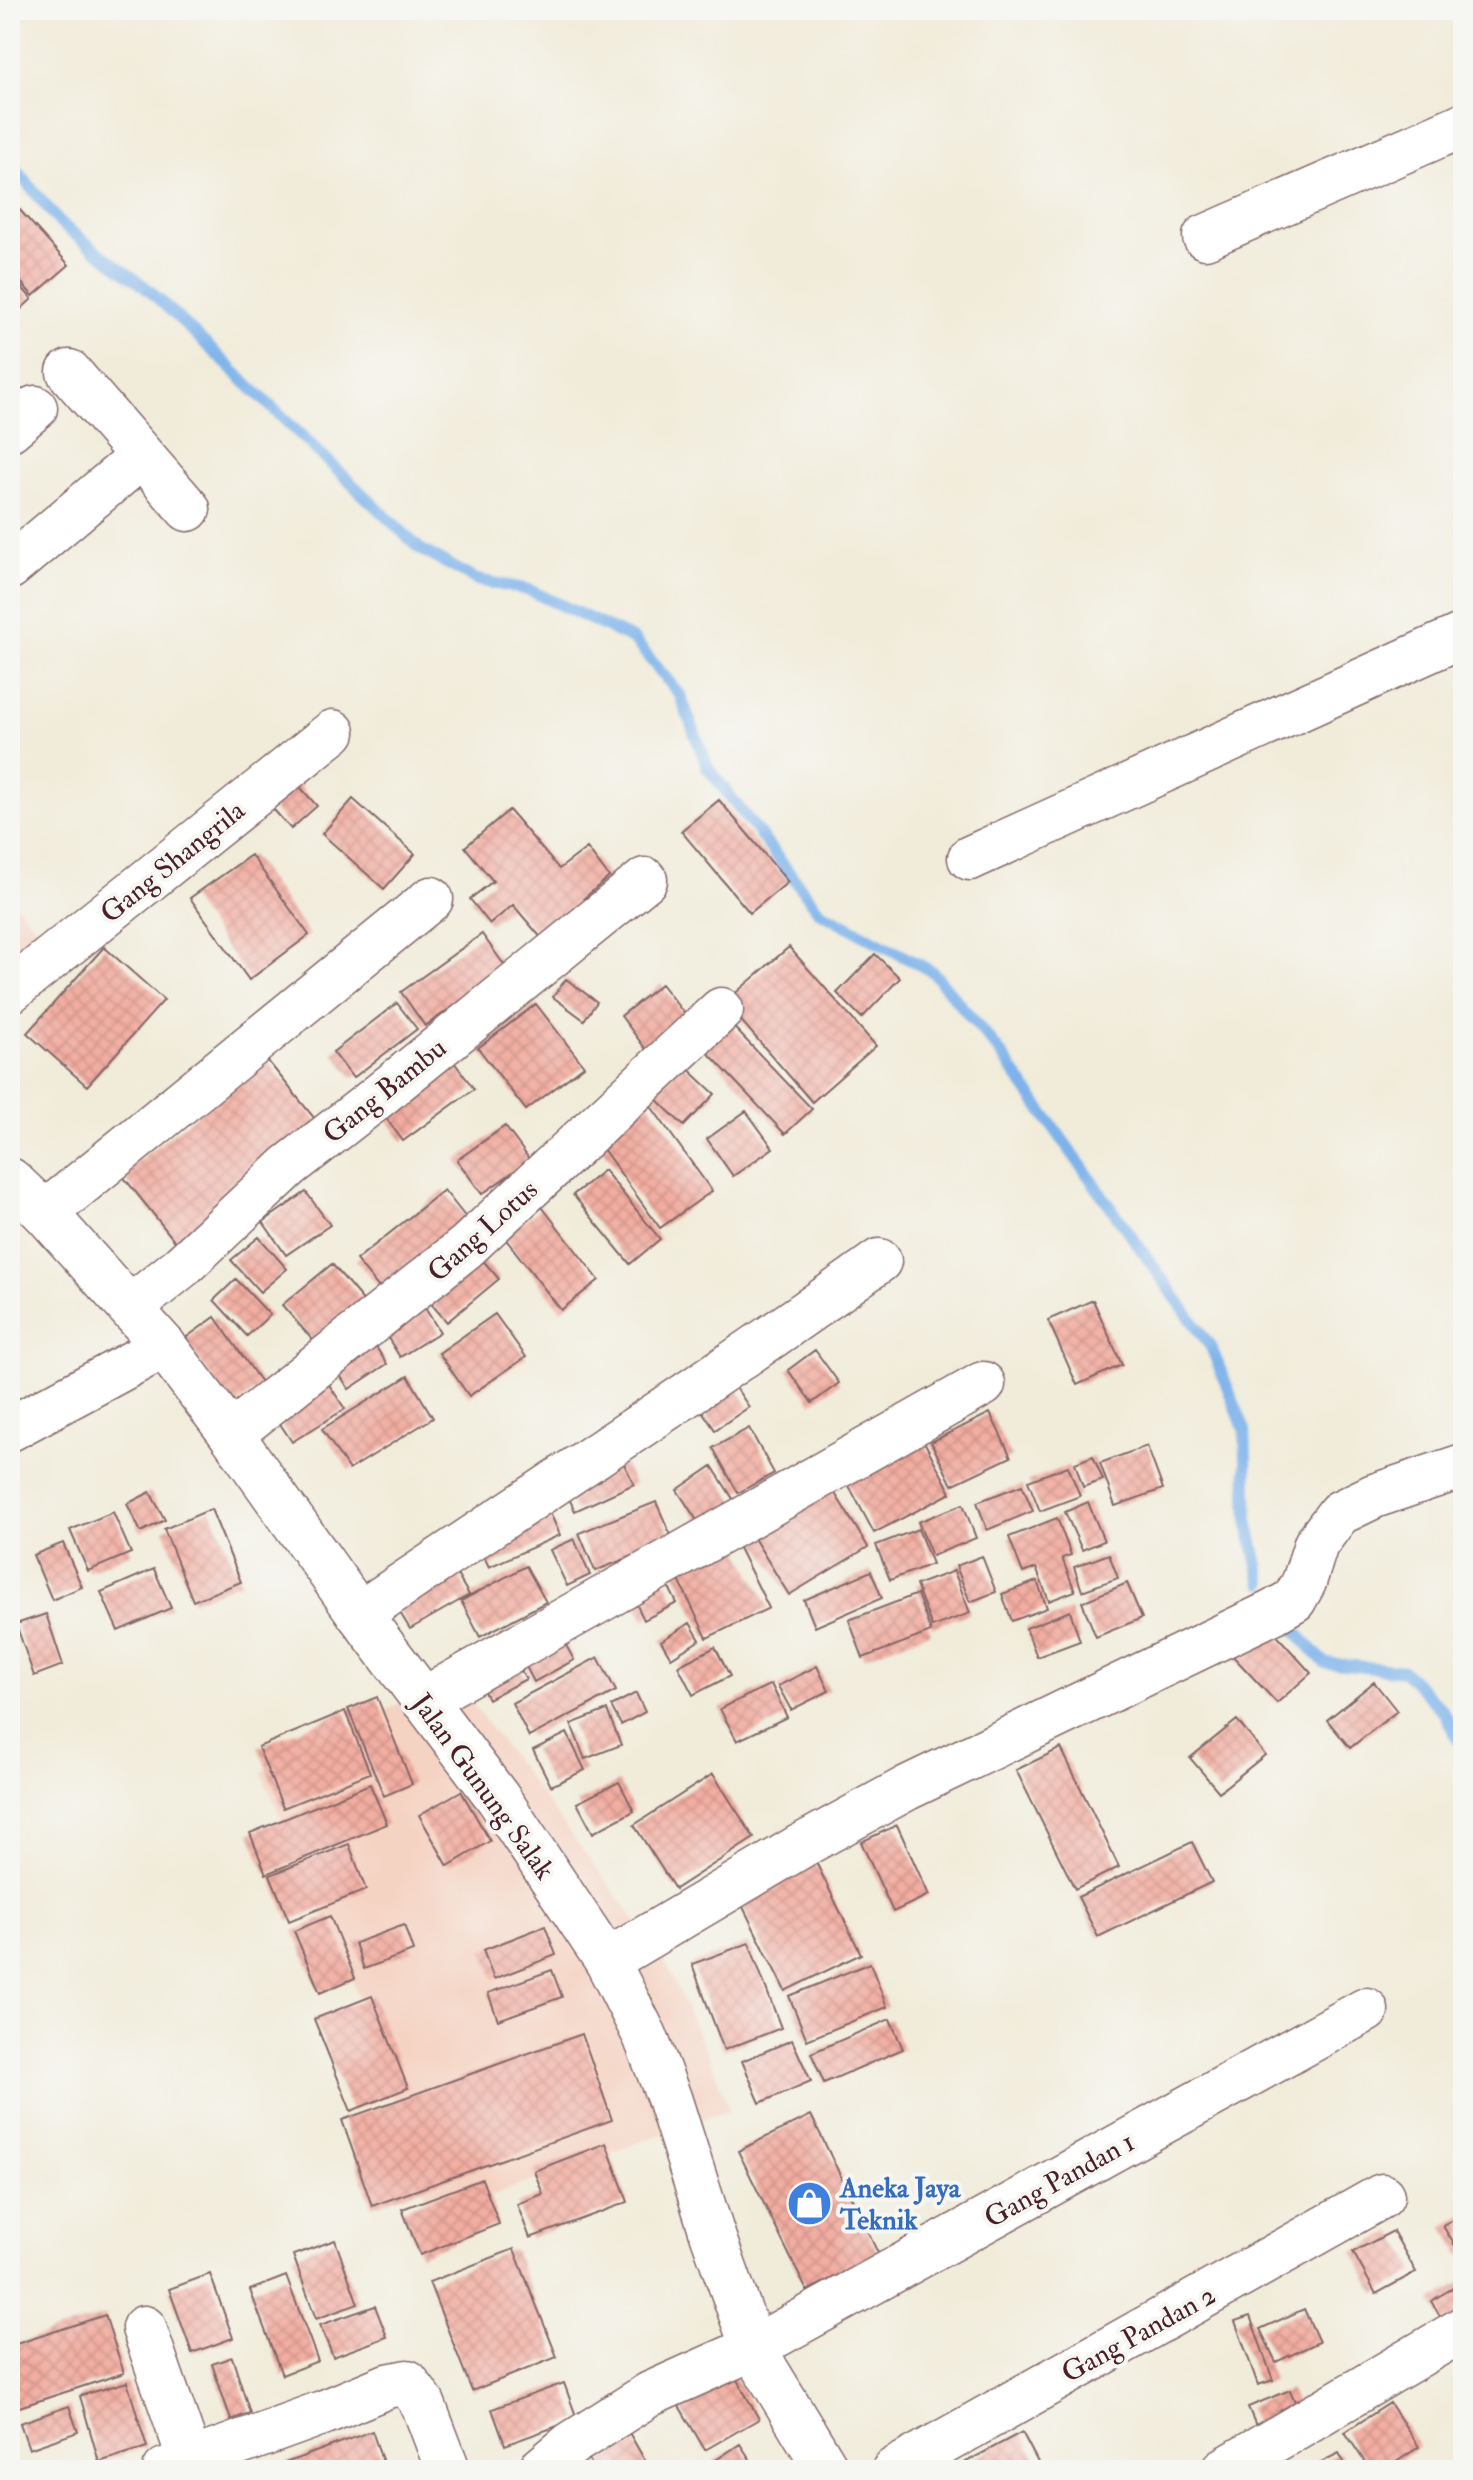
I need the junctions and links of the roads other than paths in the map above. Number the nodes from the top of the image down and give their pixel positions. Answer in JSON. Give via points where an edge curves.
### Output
{"nodes":[{"id":1,"x":1463,"y":125,"type":"edge"},
{"id":2,"x":1205,"y":237,"type":"dead end"},
{"id":3,"x":69,"y":372,"type":"dead end"},
{"id":4,"x":142,"y":456,"type":"junction"},
{"id":5,"x":188,"y":509,"type":"dead end"},
{"id":6,"x":10,"y":567,"type":"edge"},
{"id":7,"x":1463,"y":635,"type":"edge"},
{"id":8,"x":333,"y":732,"type":"dead end"},
{"id":9,"x":970,"y":858,"type":"dead end"},
{"id":10,"x":645,"y":880,"type":"dead end"},
{"id":11,"x":431,"y":899,"type":"dead end"},
{"id":12,"x":10,"y":991,"type":"edge"},
{"id":13,"x":721,"y":1010,"type":"dead end"},
{"id":14,"x":10,"y":1180,"type":"edge"},
{"id":15,"x":45,"y":1213,"type":"junction"},
{"id":16,"x":879,"y":1261,"type":"dead end"},
{"id":17,"x":131,"y":1307,"type":"junction"},
{"id":18,"x":164,"y":1346,"type":"junction"},
{"id":19,"x":983,"y":1384,"type":"dead end"},
{"id":20,"x":10,"y":1429,"type":"edge"},
{"id":21,"x":231,"y":1434,"type":"junction"},
{"id":22,"x":1463,"y":1466,"type":"edge"},
{"id":23,"x":359,"y":1614,"type":"junction"},
{"id":24,"x":423,"y":1700,"type":"junction"},
{"id":25,"x":607,"y":1961,"type":"junction"},
{"id":26,"x":1366,"y":2010,"type":"dead end"},
{"id":27,"x":1382,"y":2196,"type":"dead end"},
{"id":28,"x":144,"y":2328,"type":"dead end"},
{"id":29,"x":1463,"y":2329,"type":"edge"},
{"id":30,"x":753,"y":2348,"type":"junction"},
{"id":31,"x":178,"y":2465,"type":"edge"},
{"id":32,"x":448,"y":2470,"type":"edge"},
{"id":33,"x":540,"y":2470,"type":"edge"},
{"id":34,"x":827,"y":2470,"type":"edge"},
{"id":35,"x":894,"y":2470,"type":"edge"},
{"id":36,"x":1224,"y":2470,"type":"edge"}],
"edges":[{"from":1,"to":2,"type":"street"},
{"from":3,"to":4,"type":"street"},
{"from":4,"to":5,"type":"street"},
{"from":4,"to":6,"type":"street"},
{"from":7,"to":9,"type":"street"},
{"from":8,"to":12,"type":"street","name":"Gang Shangrila"},
{"from":10,"to":17,"type":"street","name":"Gang Bambu","via":[[289,1166]]},
{"from":11,"to":15,"type":"street"},
{"from":13,"to":21,"type":"street","name":"Gang Lotus","via":[[466,1247]]},
{"from":14,"to":15,"type":"street","name":"Jalan Gunung Salak"},
{"from":15,"to":17,"type":"street","name":"Jalan Gunung Salak"},
{"from":16,"to":23,"type":"street","via":[[738,1362]]},
{"from":17,"to":18,"type":"street","name":"Jalan Gunung Salak"},
{"from":18,"to":20,"type":"street"},
{"from":18,"to":21,"type":"street","name":"Jalan Gunung Salak"},
{"from":19,"to":24,"type":"street"},
{"from":21,"to":23,"type":"street","name":"Jalan Gunung Salak"},
{"from":22,"to":25,"type":"street","via":[[1339,1513],[1316,1544],[1294,1600],[907,1788]]},
{"from":23,"to":24,"type":"street","name":"Jalan Gunung Salak"},
{"from":24,"to":25,"type":"street","name":"Jalan Gunung Salak","via":[[498,1798]]},
{"from":25,"to":30,"type":"street","name":"Jalan Gunung Salak","via":[[669,2098]]},
{"from":26,"to":30,"type":"street","name":"Gang Pandan 1"},
{"from":27,"to":35,"type":"street","name":"Gang Pandan 2"},
{"from":28,"to":31,"type":"street"},
{"from":29,"to":36,"type":"street"},
{"from":30,"to":33,"type":"street","name":"Gang Pandan 1","via":[[650,2394]]},
{"from":30,"to":34,"type":"street","name":"Jalan Gunung Salak"},
{"from":31,"to":32,"type":"street","via":[[407,2382],[423,2404]]}]}
